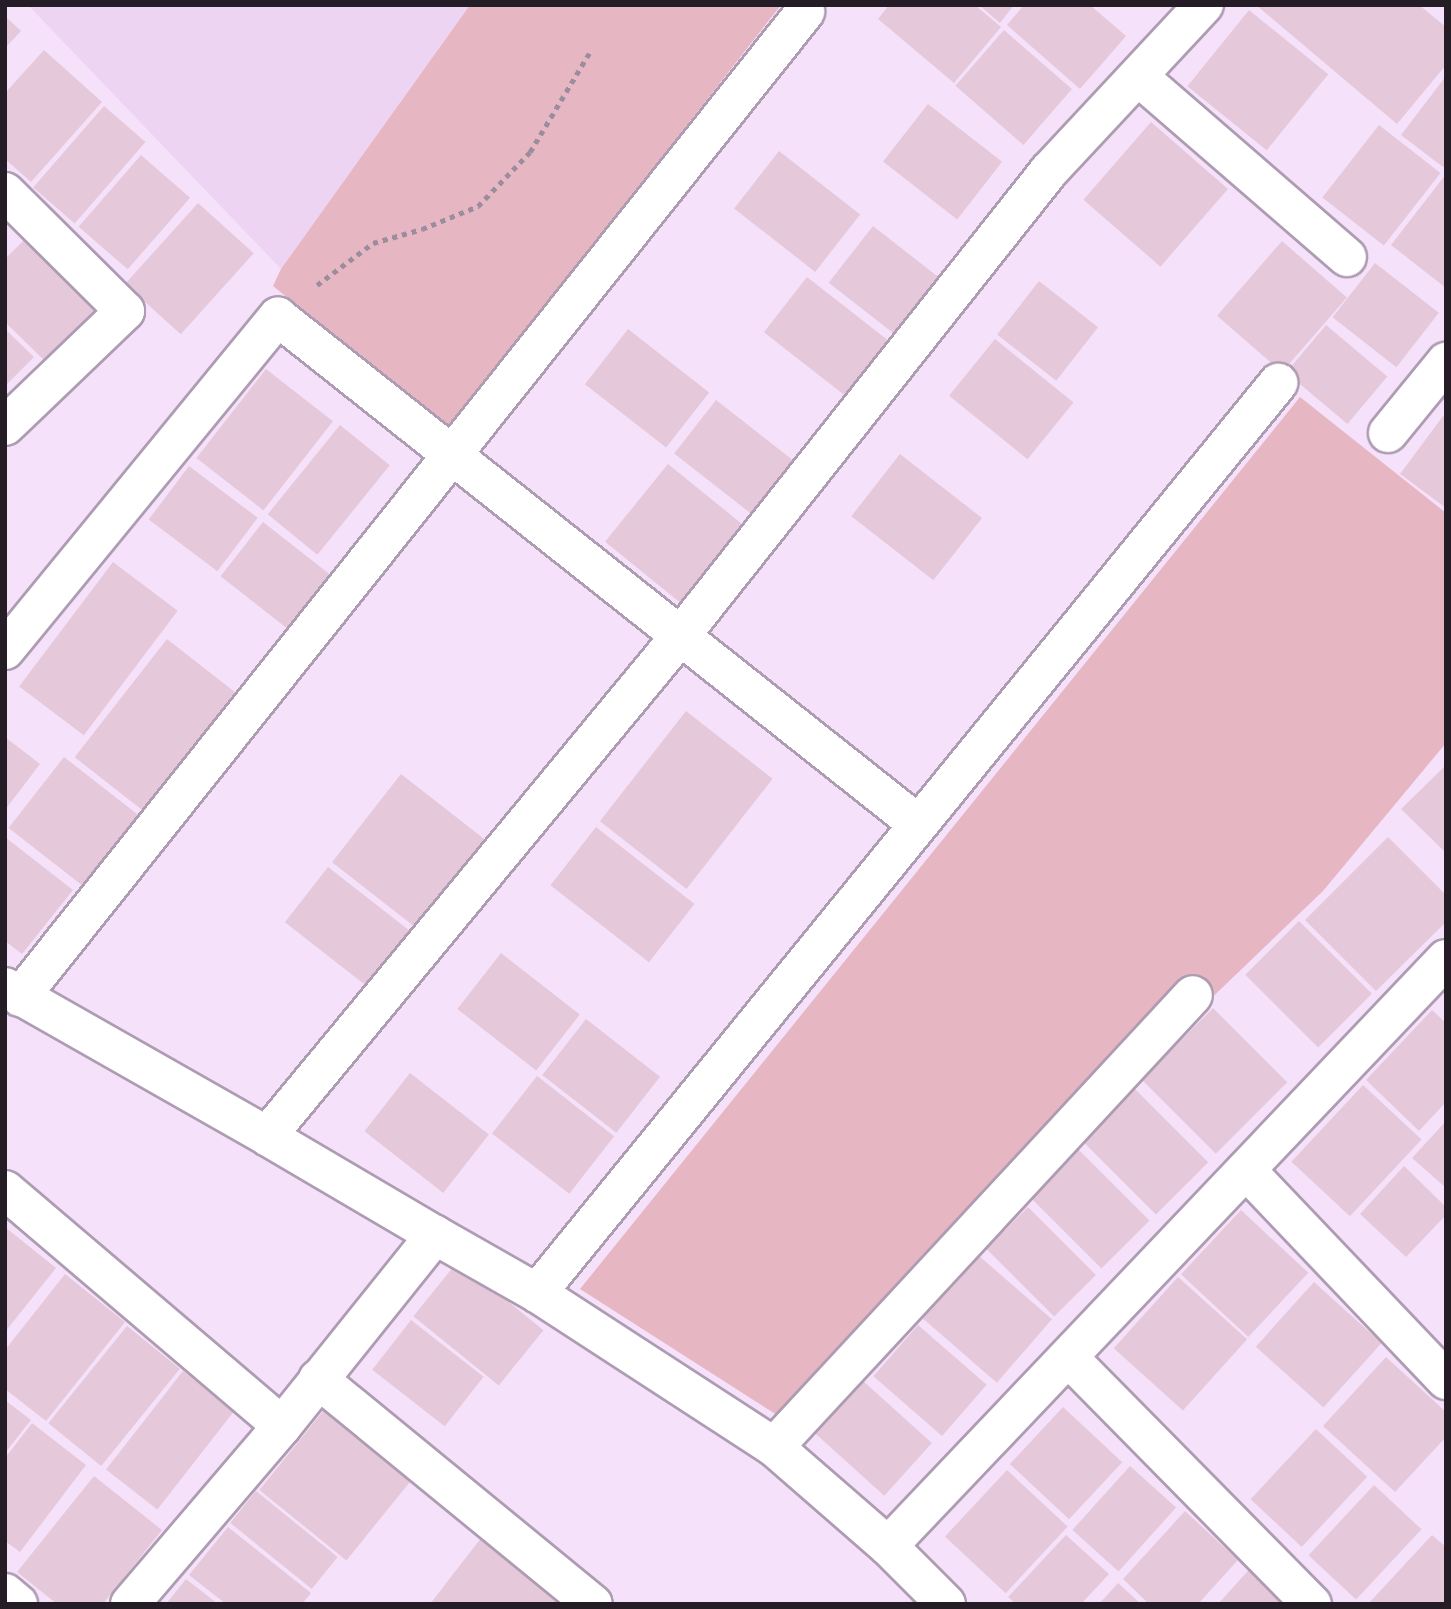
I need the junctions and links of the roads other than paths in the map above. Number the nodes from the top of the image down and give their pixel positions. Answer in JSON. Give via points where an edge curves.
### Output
{"nodes":[{"id":1,"x":1204,"y":5,"type":"edge"},
{"id":2,"x":805,"y":12,"type":"dead end"},
{"id":3,"x":1139,"y":78,"type":"junction"},
{"id":4,"x":5,"y":192,"type":"edge"},
{"id":5,"x":1347,"y":257,"type":"dead end"},
{"id":6,"x":1446,"y":362,"type":"edge"},
{"id":7,"x":1278,"y":383,"type":"dead end"},
{"id":8,"x":5,"y":426,"type":"edge"},
{"id":9,"x":1388,"y":433,"type":"dead end"},
{"id":10,"x":453,"y":456,"type":"junction"},
{"id":11,"x":682,"y":634,"type":"junction"},
{"id":12,"x":5,"y":650,"type":"edge"},
{"id":13,"x":918,"y":824,"type":"junction"},
{"id":14,"x":1440,"y":977,"type":"edge"},
{"id":15,"x":13,"y":992,"type":"edge"},
{"id":16,"x":1193,"y":995,"type":"dead end"},
{"id":17,"x":267,"y":1136,"type":"junction"},
{"id":18,"x":1246,"y":1170,"type":"junction"},
{"id":19,"x":5,"y":1190,"type":"edge"},
{"id":20,"x":435,"y":1236,"type":"junction"},
{"id":21,"x":537,"y":1293,"type":"junction"},
{"id":22,"x":1069,"y":1358,"type":"junction"},
{"id":23,"x":318,"y":1379,"type":"junction"},
{"id":24,"x":1446,"y":1380,"type":"edge"},
{"id":25,"x":282,"y":1426,"type":"junction"},
{"id":26,"x":774,"y":1447,"type":"junction"},
{"id":27,"x":888,"y":1546,"type":"junction"},
{"id":28,"x":5,"y":1593,"type":"edge"},
{"id":29,"x":18,"y":1604,"type":"edge"},
{"id":30,"x":130,"y":1604,"type":"edge"},
{"id":31,"x":593,"y":1604,"type":"edge"},
{"id":32,"x":946,"y":1604,"type":"edge"},
{"id":33,"x":1312,"y":1604,"type":"edge"}],
"edges":[{"from":1,"to":3,"type":"street"},
{"from":2,"to":10,"type":"street"},
{"from":3,"to":5,"type":"street"},
{"from":3,"to":11,"type":"street","via":[[1049,171]]},
{"from":4,"to":8,"type":"street","via":[[125,311]]},
{"from":6,"to":9,"type":"street"},
{"from":7,"to":13,"type":"street"},
{"from":10,"to":11,"type":"street"},
{"from":10,"to":12,"type":"street","via":[[278,317]]},
{"from":10,"to":15,"type":"street"},
{"from":11,"to":13,"type":"street"},
{"from":11,"to":17,"type":"street"},
{"from":13,"to":21,"type":"street"},
{"from":14,"to":18,"type":"street"},
{"from":15,"to":17,"type":"street"},
{"from":16,"to":26,"type":"street"},
{"from":17,"to":20,"type":"street"},
{"from":18,"to":22,"type":"street"},
{"from":18,"to":24,"type":"street"},
{"from":19,"to":25,"type":"street"},
{"from":20,"to":21,"type":"street"},
{"from":20,"to":23,"type":"street"},
{"from":21,"to":26,"type":"street"},
{"from":22,"to":27,"type":"street"},
{"from":22,"to":33,"type":"street"},
{"from":23,"to":25,"type":"street"},
{"from":23,"to":31,"type":"street"},
{"from":25,"to":30,"type":"street"},
{"from":26,"to":27,"type":"street"},
{"from":27,"to":32,"type":"street"},
{"from":28,"to":29,"type":"street"}]}
